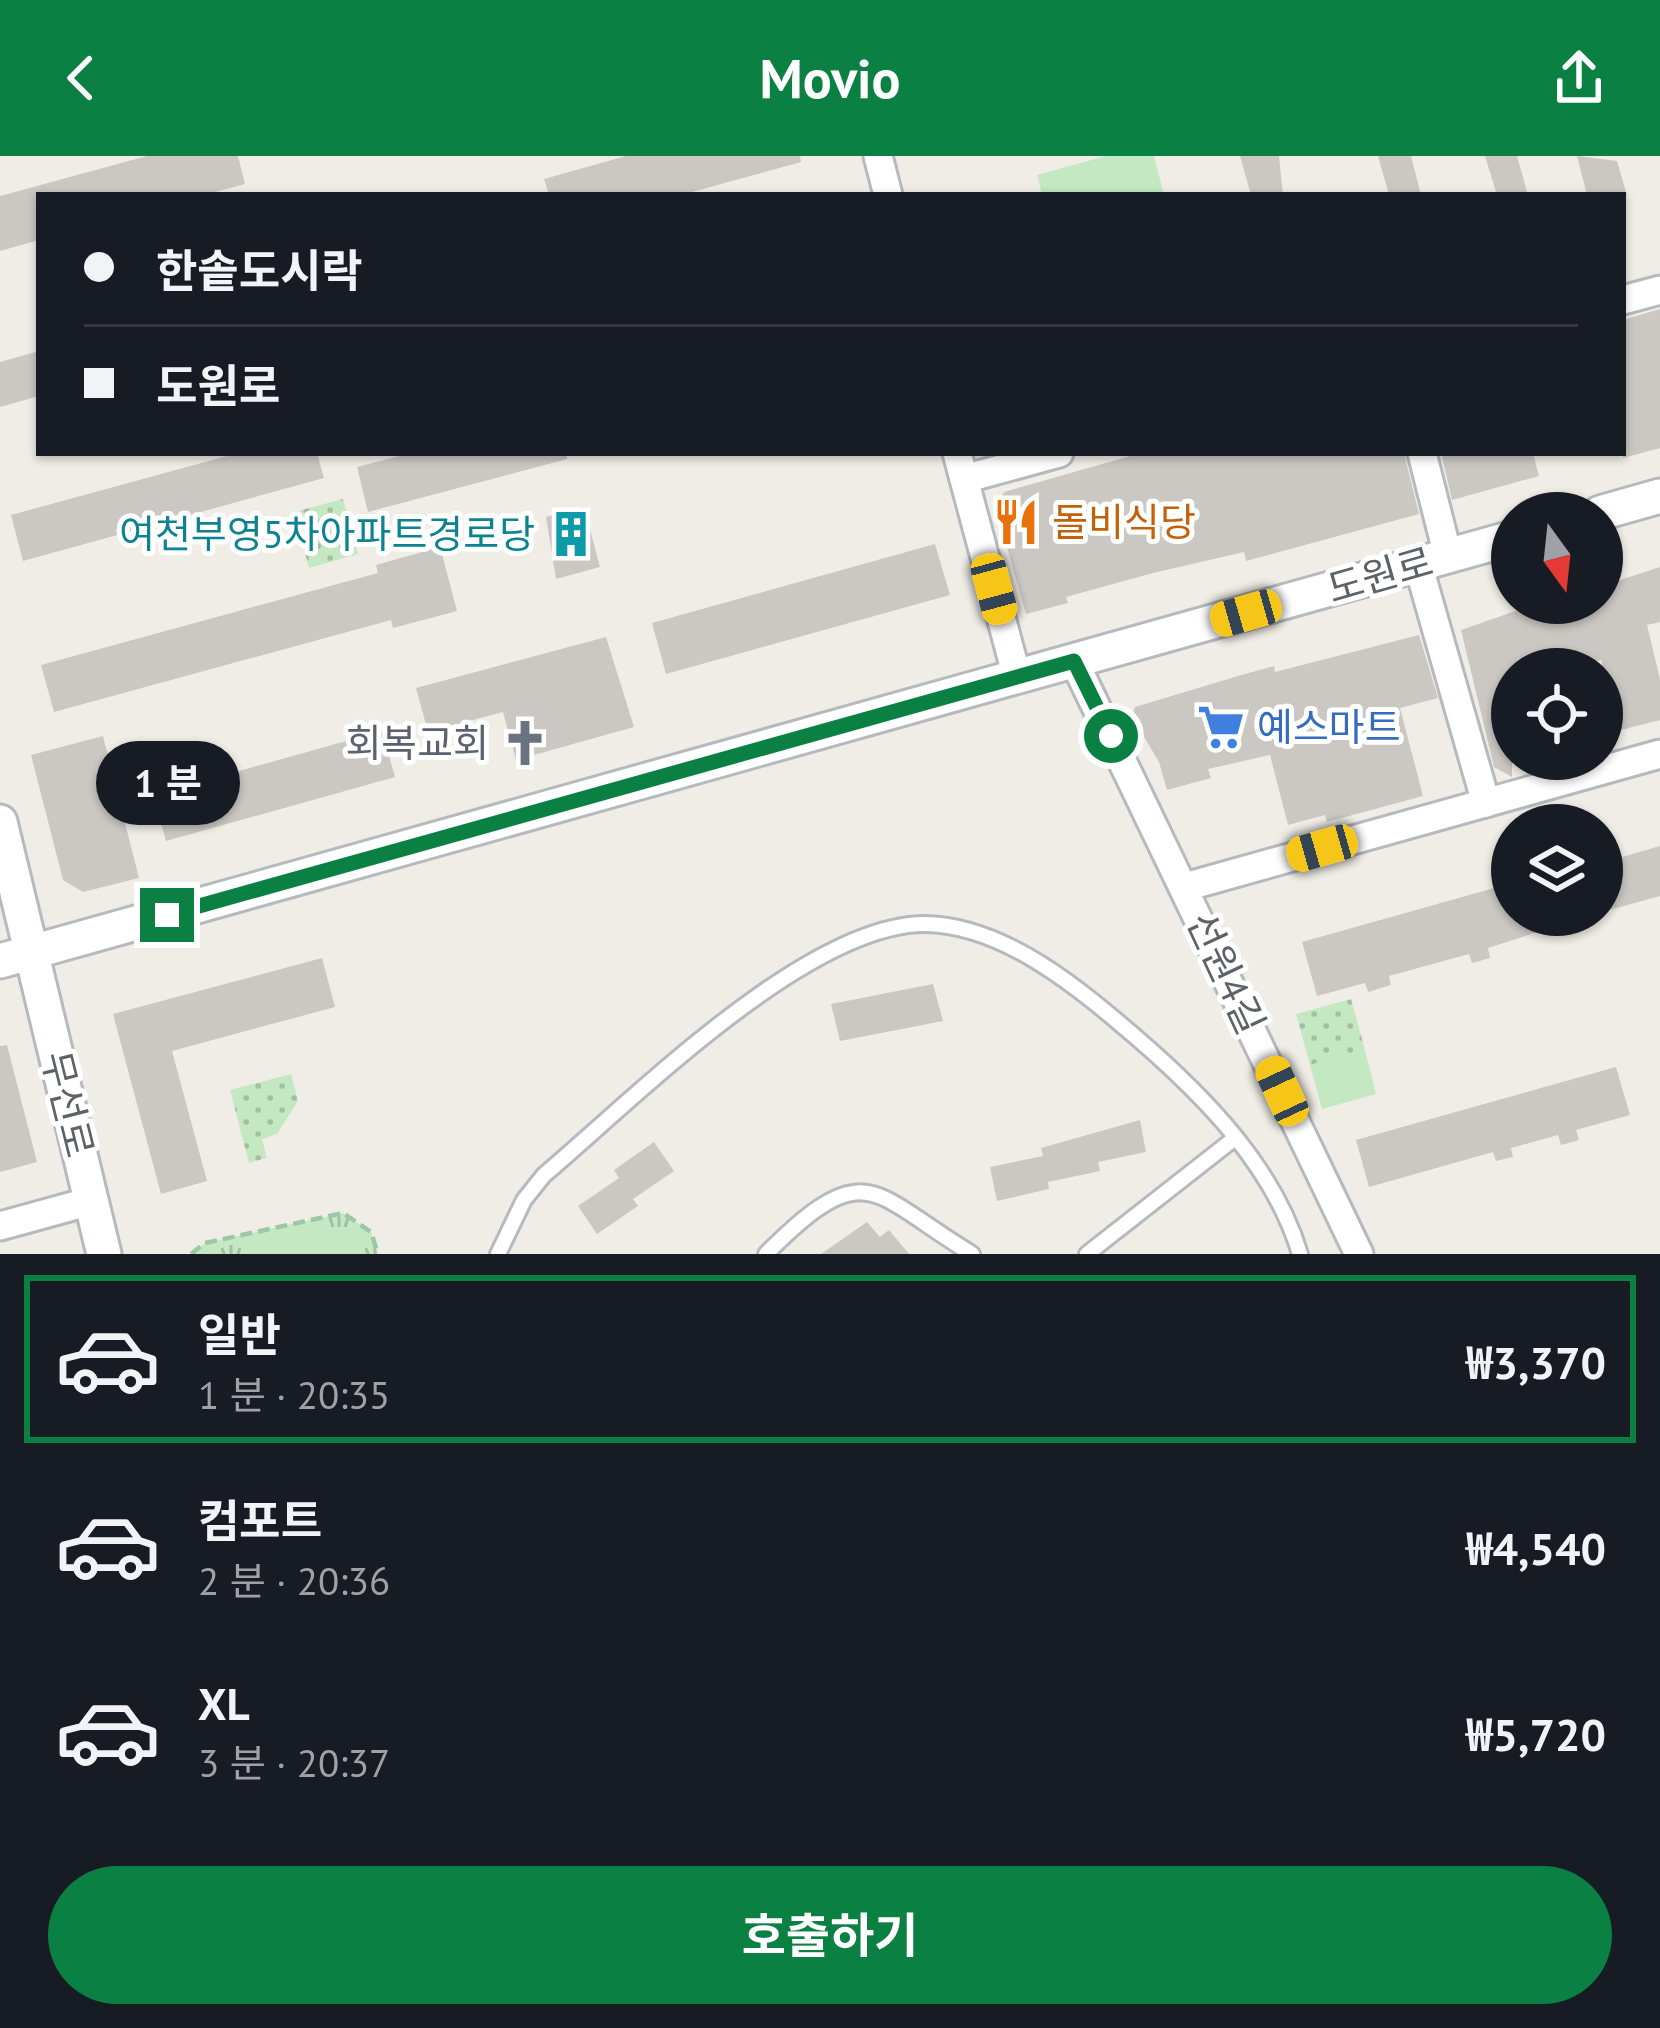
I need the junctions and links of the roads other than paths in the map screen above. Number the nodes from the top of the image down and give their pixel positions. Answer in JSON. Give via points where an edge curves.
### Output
{"nodes":[{"id":1,"x":878,"y":156,"type":"edge"},
{"id":2,"x":887,"y":192,"type":"edge"},
{"id":3,"x":1660,"y":290,"type":"edge"},
{"id":4,"x":1626,"y":299,"type":"edge"},
{"id":5,"x":1036,"y":456,"type":"edge"},
{"id":6,"x":1422,"y":456,"type":"edge"},
{"id":7,"x":961,"y":466,"type":"edge"},
{"id":8,"x":1660,"y":496,"type":"edge"},
{"id":9,"x":1623,"y":506,"type":"edge"},
{"id":10,"x":1491,"y":544,"type":"edge"},
{"id":11,"x":1433,"y":560,"type":"junction"},
{"id":12,"x":1074,"y":661,"type":"junction"},
{"id":13,"x":1017,"y":677,"type":"junction"},
{"id":14,"x":1660,"y":754,"type":"edge"},
{"id":15,"x":1486,"y":803,"type":"junction"},
{"id":16,"x":0,"y":822,"type":"edge"},
{"id":17,"x":1185,"y":887,"type":"junction"},
{"id":18,"x":16,"y":957,"type":"edge"},
{"id":19,"x":1235,"y":1138,"type":"junction"},
{"id":20,"x":92,"y":1201,"type":"junction"},
{"id":21,"x":0,"y":1226,"type":"edge"},
{"id":22,"x":502,"y":1252,"type":"edge"},
{"id":23,"x":104,"y":1254,"type":"edge"},
{"id":24,"x":766,"y":1254,"type":"edge"},
{"id":25,"x":972,"y":1254,"type":"edge"},
{"id":26,"x":1087,"y":1254,"type":"edge"},
{"id":27,"x":1300,"y":1254,"type":"edge"},
{"id":28,"x":1359,"y":1254,"type":"edge"}],
"edges":[{"from":1,"to":2,"type":"street"},
{"from":3,"to":4,"type":"street"},
{"from":5,"to":7,"type":"street"},
{"from":6,"to":11,"type":"street"},
{"from":7,"to":13,"type":"street"},
{"from":8,"to":9,"type":"street"},
{"from":10,"to":11,"type":"street","name":"도원로"},
{"from":11,"to":12,"type":"street","name":"도원로"},
{"from":11,"to":15,"type":"street"},
{"from":12,"to":13,"type":"street","name":"도원로"},
{"from":12,"to":17,"type":"street","name":"선원4길"},
{"from":13,"to":18,"type":"street","name":"도원로"},
{"from":14,"to":15,"type":"street","name":"선원4길"},
{"from":15,"to":17,"type":"street","name":"선원4길"},
{"from":16,"to":18,"type":"street","name":"무선로"},
{"from":17,"to":28,"type":"street","name":"선원4길"},
{"from":18,"to":20,"type":"street","name":"무선로"},
{"from":19,"to":22,"type":"lane","via":[[1156,1055],[1047,970],[985,937],[909,926],[848,940],[752,1000],[544,1175]]},
{"from":19,"to":26,"type":"lane"},
{"from":19,"to":27,"type":"lane","via":[[1276,1194]]},
{"from":20,"to":21,"type":"street"},
{"from":20,"to":23,"type":"street","name":"무선로"},
{"from":24,"to":25,"type":"lane","via":[[820,1205],[859,1192],[918,1214]]}]}
